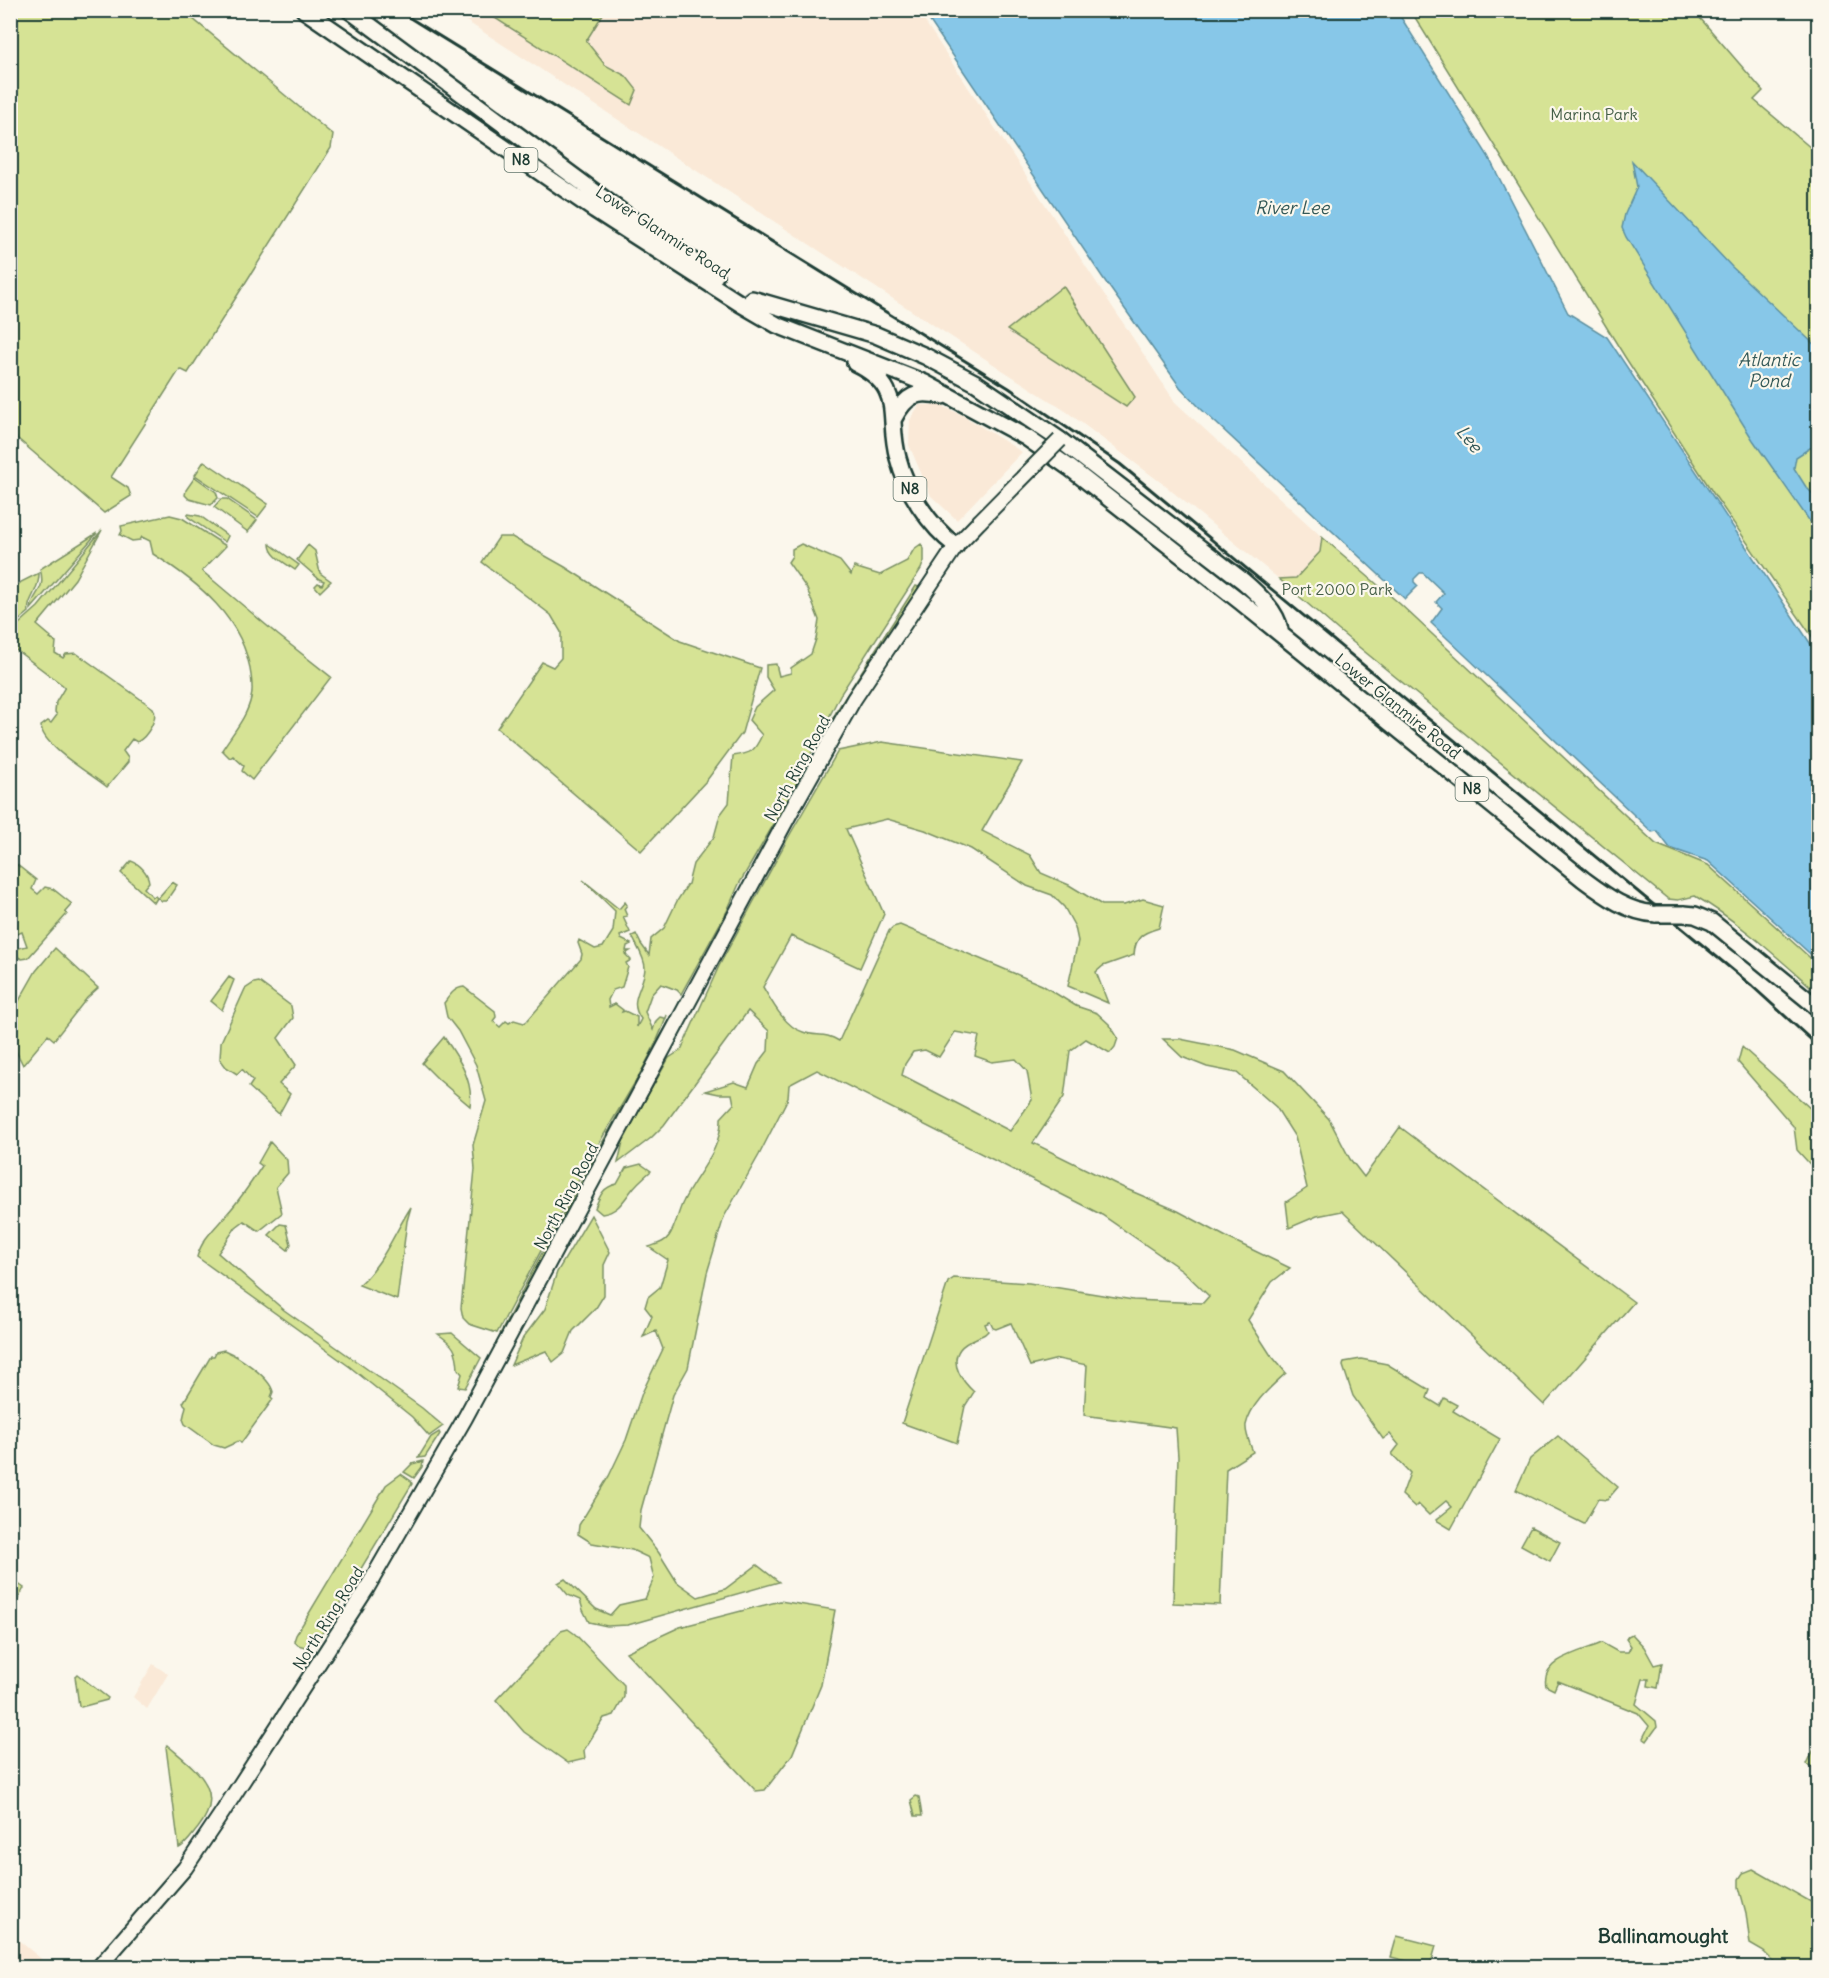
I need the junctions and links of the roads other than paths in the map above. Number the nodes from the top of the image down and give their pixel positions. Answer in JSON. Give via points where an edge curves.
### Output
{"nodes":[{"id":1,"x":304,"y":10,"type":"edge"},
{"id":2,"x":349,"y":10,"type":"edge"},
{"id":3,"x":752,"y":299,"type":"junction"},
{"id":4,"x":777,"y":325,"type":"junction"},
{"id":5,"x":961,"y":401,"type":"junction"},
{"id":6,"x":894,"y":418,"type":"junction"},
{"id":7,"x":1028,"y":438,"type":"junction"},
{"id":8,"x":1060,"y":440,"type":"junction"},
{"id":9,"x":956,"y":546,"type":"junction"},
{"id":10,"x":1280,"y":633,"type":"junction"},
{"id":11,"x":1818,"y":1008,"type":"edge"},
{"id":12,"x":98,"y":1968,"type":"edge"}],
"edges":[{"from":1,"to":4,"type":"highway","name":"Lower Glanmire Road","number":"N8","via":[[650,247]]},
{"from":2,"to":3,"type":"highway","name":"Lower Glanmire Road","number":"N8","via":[[651,233]]},
{"from":3,"to":7,"type":"highway","name":"Lower Glanmire Road","number":"N8","via":[[807,329],[929,377],[973,399]]},
{"from":3,"to":8,"type":"highway","via":[[860,329],[925,356],[993,393]]},
{"from":4,"to":5,"type":"highway","name":"Lower Glanmire Road","number":"N8","via":[[925,382]]},
{"from":4,"to":6,"type":"highway","number":"N8","via":[[868,369],[889,392]]},
{"from":5,"to":6,"type":"highway","via":[[921,393],[900,405]]},
{"from":5,"to":7,"type":"highway","name":"Lower Glanmire Road","number":"N8"},
{"from":6,"to":9,"type":"highway","number":"N8","via":[[895,448],[903,475],[931,521]]},
{"from":7,"to":10,"type":"highway","name":"Lower Glanmire Road","number":"N8"},
{"from":8,"to":9,"type":"main road","name":"North Ring Road","bridge":true},
{"from":8,"to":10,"type":"highway","via":[[1248,585],[1262,598],[1279,624]]},
{"from":9,"to":12,"type":"main road","name":"North Ring Road","via":[[854,699],[795,802],[465,1418],[372,1578],[185,1868]]},
{"from":10,"to":11,"type":"highway","name":"Lower Glanmire Road","number":"N8","bridge":true,"via":[[1594,886],[1636,911],[1695,915],[1712,922]]}]}
